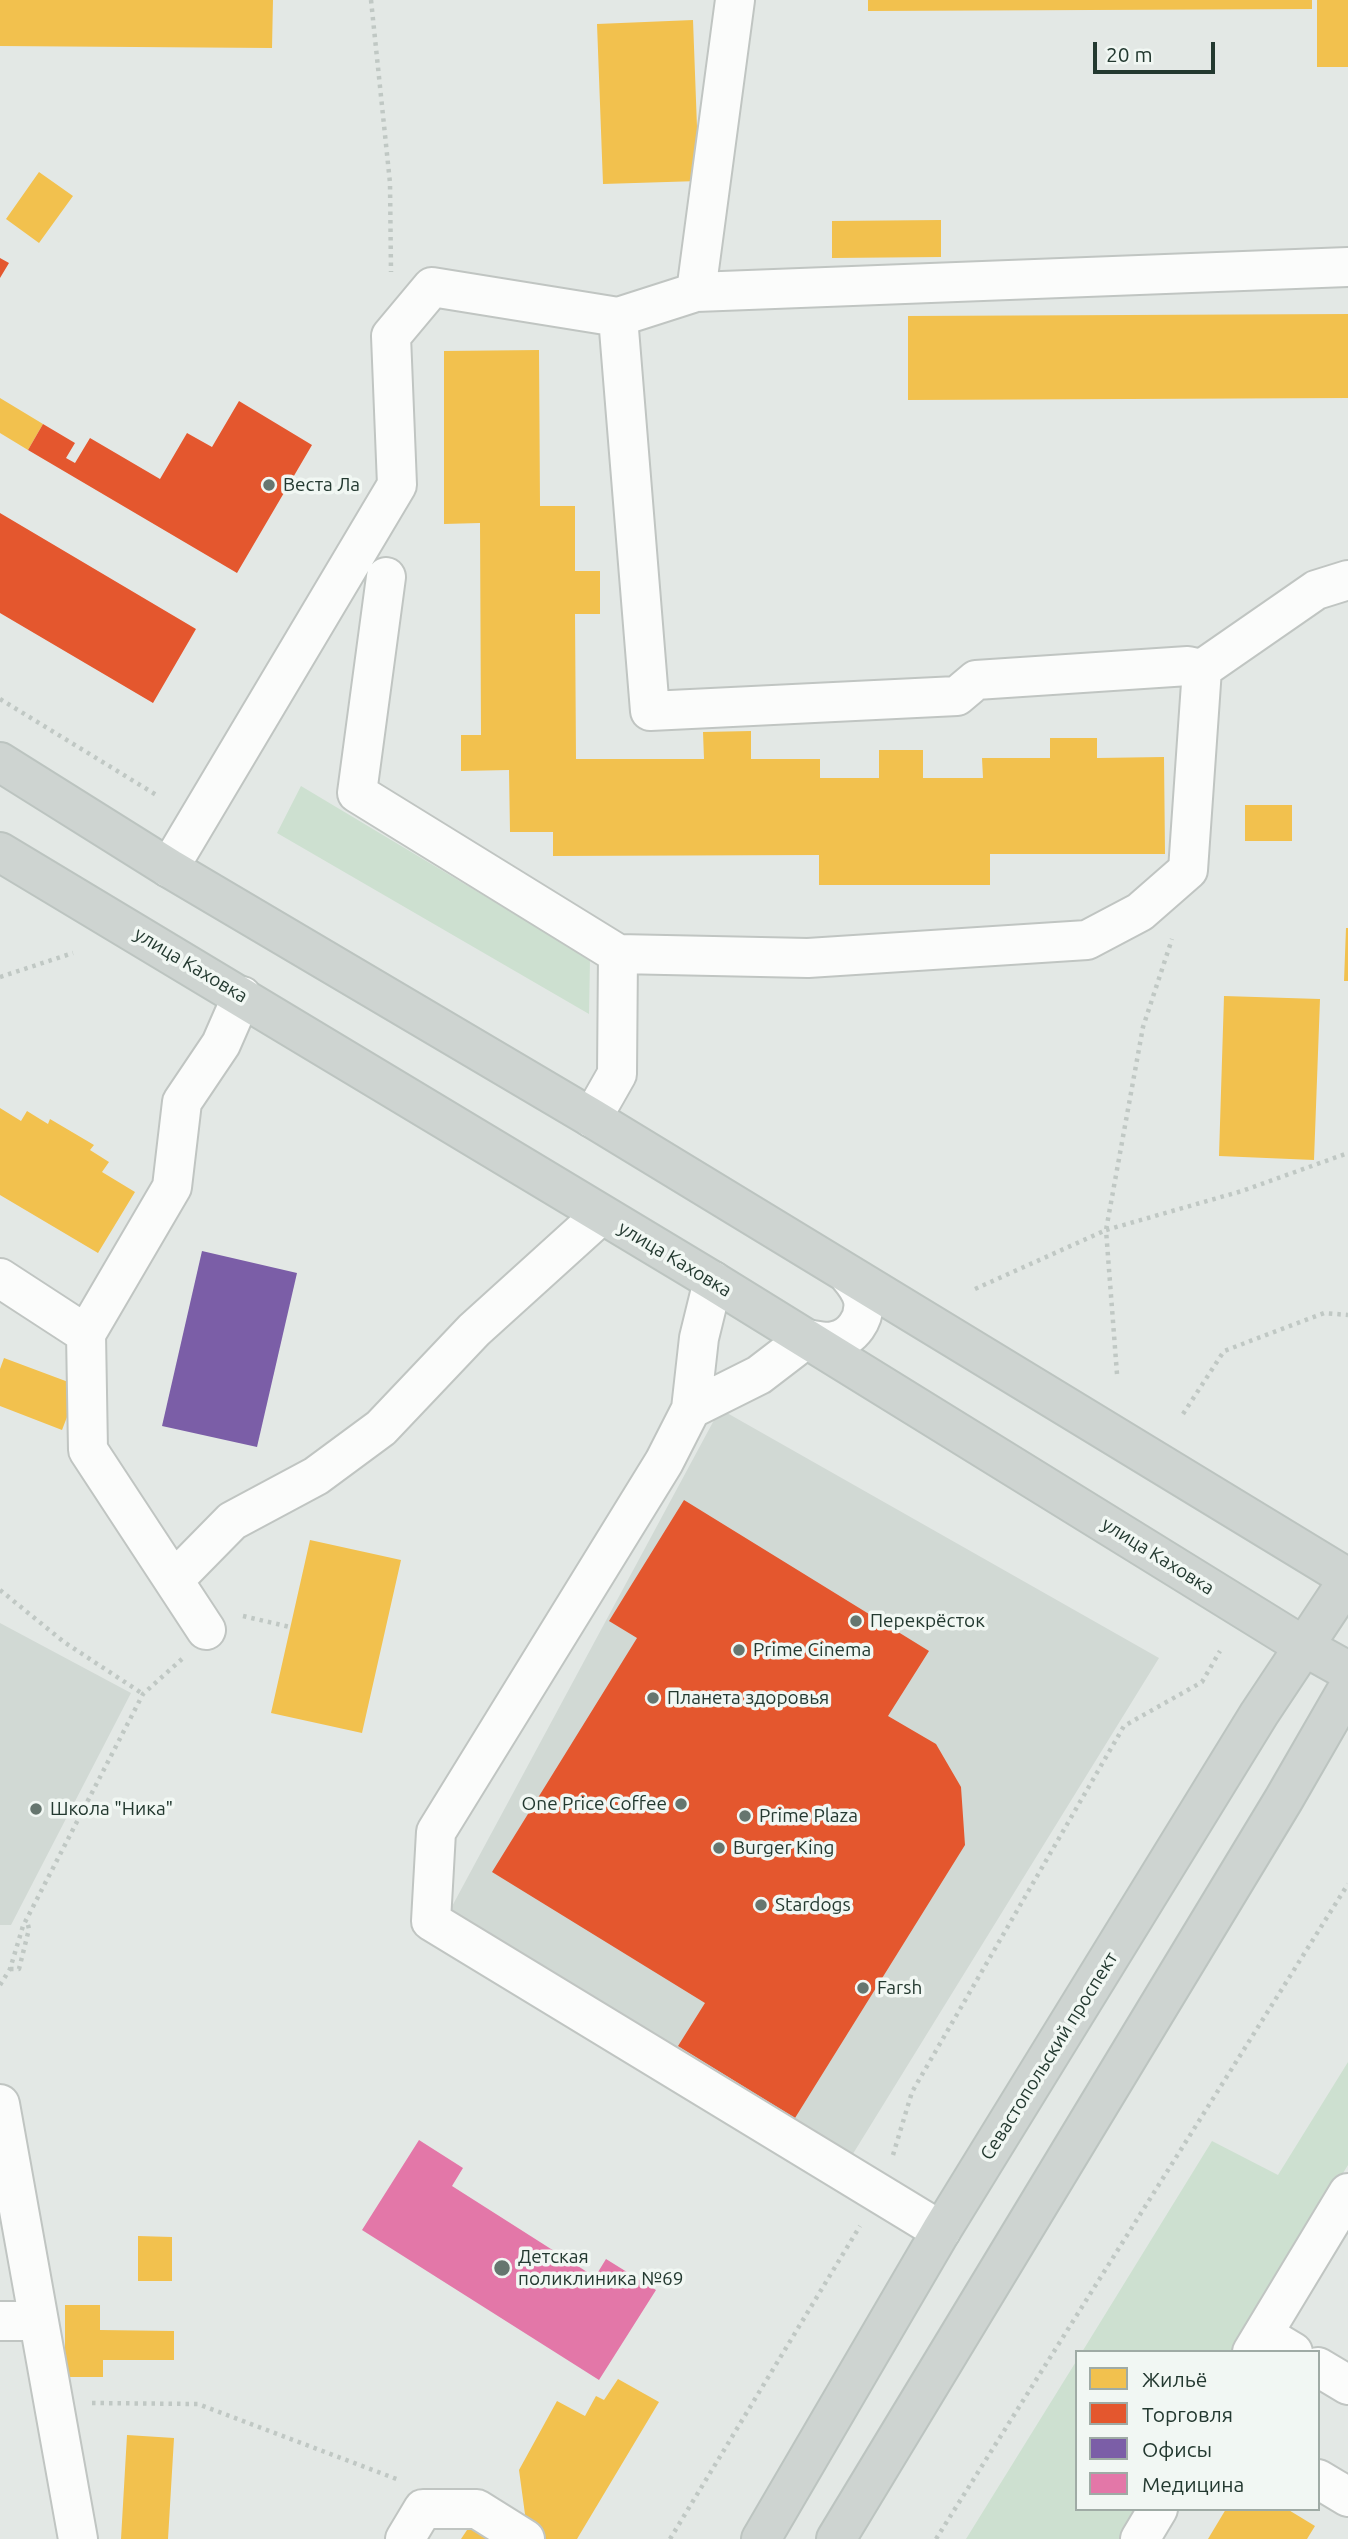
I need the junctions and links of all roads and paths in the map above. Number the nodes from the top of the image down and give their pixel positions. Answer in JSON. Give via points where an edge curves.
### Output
{"nodes":[{"id":1,"x":370,"y":0,"type":"edge"},
{"id":2,"x":735,"y":0,"type":"edge"},
{"id":3,"x":1348,"y":267,"type":"edge"},
{"id":4,"x":696,"y":292,"type":"junction"},
{"id":5,"x":618,"y":317,"type":"junction"},
{"id":6,"x":391,"y":336,"type":"junction"},
{"id":7,"x":386,"y":577,"type":"dead end"},
{"id":8,"x":1348,"y":580,"type":"edge"},
{"id":9,"x":1202,"y":669,"type":"junction"},
{"id":10,"x":0,"y":699,"type":"edge"},
{"id":11,"x":0,"y":762,"type":"edge"},
{"id":12,"x":158,"y":796,"type":"dead end"},
{"id":13,"x":0,"y":852,"type":"edge"},
{"id":14,"x":169,"y":868,"type":"junction"},
{"id":15,"x":1188,"y":870,"type":"junction"},
{"id":16,"x":73,"y":953,"type":"dead end"},
{"id":17,"x":618,"y":954,"type":"junction"},
{"id":18,"x":0,"y":977,"type":"edge"},
{"id":19,"x":242,"y":996,"type":"junction"},
{"id":20,"x":592,"y":1118,"type":"junction"},
{"id":21,"x":1348,"y":1153,"type":"edge"},
{"id":22,"x":601,"y":1214,"type":"junction"},
{"id":23,"x":1106,"y":1230,"type":"junction"},
{"id":24,"x":849,"y":1276,"type":"junction"},
{"id":25,"x":0,"y":1278,"type":"edge"},
{"id":26,"x":713,"y":1281,"type":"junction"},
{"id":27,"x":975,"y":1289,"type":"dead end"},
{"id":28,"x":1348,"y":1315,"type":"edge"},
{"id":29,"x":86,"y":1334,"type":"junction"},
{"id":30,"x":806,"y":1339,"type":"junction"},
{"id":31,"x":1117,"y":1374,"type":"dead end"},
{"id":32,"x":691,"y":1409,"type":"junction"},
{"id":33,"x":1183,"y":1414,"type":"dead end"},
{"id":34,"x":1348,"y":1579,"type":"edge"},
{"id":35,"x":174,"y":1580,"type":"junction"},
{"id":36,"x":0,"y":1590,"type":"edge"},
{"id":37,"x":195,"y":1644,"type":"joint"},
{"id":38,"x":1306,"y":1647,"type":"junction"},
{"id":39,"x":1220,"y":1651,"type":"dead end"},
{"id":40,"x":1348,"y":1671,"type":"edge"},
{"id":41,"x":1348,"y":1688,"type":"edge"},
{"id":42,"x":143,"y":1694,"type":"junction"},
{"id":43,"x":1348,"y":1884,"type":"edge"},
{"id":44,"x":0,"y":1985,"type":"edge"},
{"id":45,"x":0,"y":2104,"type":"edge"},
{"id":46,"x":1348,"y":2193,"type":"edge"},
{"id":47,"x":881,"y":2194,"type":"junction"},
{"id":48,"x":941,"y":2231,"type":"junction"},
{"id":49,"x":0,"y":2321,"type":"edge"},
{"id":50,"x":38,"y":2321,"type":"junction"},
{"id":51,"x":1269,"y":2346,"type":"edge"},
{"id":52,"x":1320,"y":2368,"type":"edge"},
{"id":53,"x":1348,"y":2385,"type":"edge"},
{"id":54,"x":53,"y":2403,"type":"junction"},
{"id":55,"x":401,"y":2480,"type":"dead end"},
{"id":56,"x":1320,"y":2480,"type":"edge"},
{"id":57,"x":1348,"y":2497,"type":"edge"},
{"id":58,"x":1156,"y":2511,"type":"edge"},
{"id":59,"x":78,"y":2539,"type":"edge"},
{"id":60,"x":405,"y":2539,"type":"edge"},
{"id":61,"x":525,"y":2539,"type":"edge"},
{"id":62,"x":670,"y":2539,"type":"edge"},
{"id":63,"x":761,"y":2539,"type":"edge"},
{"id":64,"x":836,"y":2539,"type":"edge"},
{"id":65,"x":936,"y":2539,"type":"edge"},
{"id":66,"x":1140,"y":2539,"type":"edge"}],
"edges":[{"from":1,"to":6,"type":"path","via":[[390,183]]},
{"from":2,"to":4,"type":"lane"},
{"from":3,"to":4,"type":"lane"},
{"from":4,"to":5,"type":"lane"},
{"from":5,"to":6,"type":"lane","via":[[432,287]]},
{"from":5,"to":9,"type":"lane","via":[[650,711],[957,696],[976,680],[1188,666]]},
{"from":6,"to":14,"type":"lane","via":[[397,485]]},
{"from":7,"to":17,"type":"lane","via":[[357,793]]},
{"from":8,"to":9,"type":"lane","via":[[1316,590]]},
{"from":9,"to":15,"type":"lane"},
{"from":10,"to":12,"type":"path"},
{"from":11,"to":14,"type":"main road"},
{"from":13,"to":19,"type":"main road","name":"улица Каховка"},
{"from":14,"to":20,"type":"main road"},
{"from":15,"to":17,"type":"lane","via":[[1140,912],[1087,940],[808,958]]},
{"from":15,"to":23,"type":"path","via":[[1180,914],[1143,1027]]},
{"from":16,"to":18,"type":"path"},
{"from":17,"to":20,"type":"lane","via":[[617,1074]]},
{"from":19,"to":22,"type":"main road","name":"улица Каховка"},
{"from":19,"to":29,"type":"lane","via":[[221,1044],[182,1102],[172,1186]]},
{"from":20,"to":24,"type":"main road"},
{"from":21,"to":23,"type":"path","via":[[1242,1191]]},
{"from":22,"to":26,"type":"main road","name":"улица Каховка"},
{"from":22,"to":35,"type":"lane","via":[[474,1330],[381,1428],[316,1476],[232,1521]]},
{"from":23,"to":27,"type":"path"},
{"from":23,"to":31,"type":"path"},
{"from":24,"to":30,"type":"lane","via":[[863,1300],[857,1327],[834,1341]]},
{"from":24,"to":34,"type":"main road"},
{"from":25,"to":29,"type":"lane"},
{"from":26,"to":30,"type":"main road","name":"улица Каховка"},
{"from":26,"to":32,"type":"lane","via":[[699,1338]]},
{"from":28,"to":33,"type":"path","via":[[1324,1313],[1224,1351]]},
{"from":29,"to":35,"type":"lane","via":[[88,1450]]},
{"from":30,"to":32,"type":"lane","via":[[759,1375]]},
{"from":30,"to":38,"type":"main road","name":"улица Каховка"},
{"from":32,"to":47,"type":"lane","via":[[664,1462],[436,1832],[431,1921]]},
{"from":34,"to":38,"type":"main road","name":"Севастопольский проспект"},
{"from":35,"to":37,"type":"lane"},
{"from":36,"to":42,"type":"path","via":[[64,1642]]},
{"from":37,"to":42,"type":"path"},
{"from":38,"to":40,"type":"main road","name":"улица Каховка"},
{"from":38,"to":48,"type":"main road","name":"Севастопольский проспект","via":[[1252,1726]]},
{"from":39,"to":47,"type":"path","via":[[1202,1682],[1124,1726],[912,2092]]},
{"from":41,"to":64,"type":"main road"},
{"from":42,"to":44,"type":"path","via":[[27,1919]]},
{"from":43,"to":65,"type":"path"},
{"from":45,"to":50,"type":"lane"},
{"from":46,"to":51,"type":"lane"},
{"from":47,"to":48,"type":"lane"},
{"from":47,"to":62,"type":"path"},
{"from":48,"to":63,"type":"main road","name":"Севастопольский проспект"},
{"from":49,"to":50,"type":"lane"},
{"from":50,"to":54,"type":"lane"},
{"from":52,"to":53,"type":"lane"},
{"from":54,"to":55,"type":"path","via":[[198,2404]]},
{"from":54,"to":59,"type":"lane"},
{"from":56,"to":57,"type":"lane"},
{"from":58,"to":66,"type":"lane"},
{"from":60,"to":61,"type":"lane","via":[[423,2509],[477,2509]]}]}
